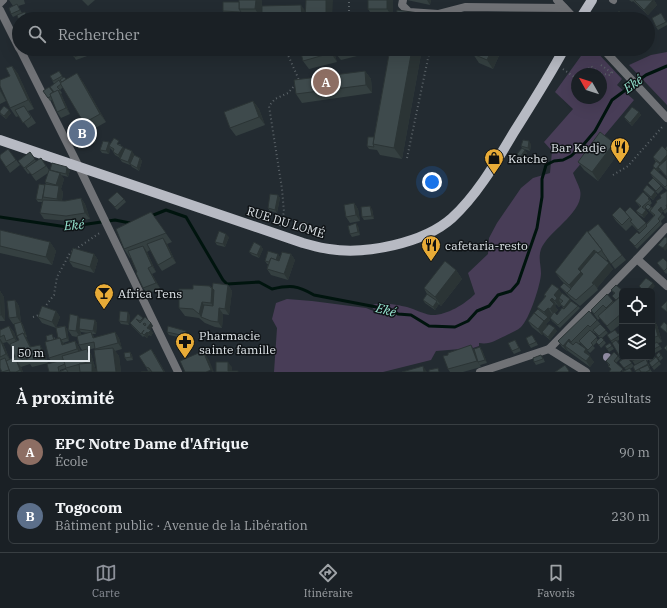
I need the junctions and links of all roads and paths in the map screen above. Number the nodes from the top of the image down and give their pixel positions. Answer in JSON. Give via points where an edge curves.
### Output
{"nodes":[{"id":1,"x":3,"y":0,"type":"edge"},
{"id":2,"x":349,"y":0,"type":"edge"},
{"id":3,"x":403,"y":0,"type":"edge"},
{"id":4,"x":556,"y":0,"type":"edge"},
{"id":5,"x":592,"y":0,"type":"edge"},
{"id":6,"x":0,"y":3,"type":"edge"},
{"id":7,"x":564,"y":8,"type":"junction"},
{"id":8,"x":0,"y":10,"type":"edge"},
{"id":9,"x":349,"y":12,"type":"edge"},
{"id":10,"x":409,"y":12,"type":"edge"},
{"id":11,"x":446,"y":12,"type":"edge"},
{"id":12,"x":568,"y":12,"type":"edge"},
{"id":13,"x":584,"y":12,"type":"edge"},
{"id":14,"x":12,"y":34,"type":"edge"},
{"id":15,"x":23,"y":56,"type":"edge"},
{"id":16,"x":288,"y":56,"type":"edge"},
{"id":17,"x":429,"y":56,"type":"edge"},
{"id":18,"x":560,"y":56,"type":"edge"},
{"id":19,"x":610,"y":56,"type":"edge"},
{"id":20,"x":601,"y":65,"type":"dead end"},
{"id":21,"x":624,"y":71,"type":"junction"},
{"id":22,"x":612,"y":74,"type":"junction"},
{"id":23,"x":607,"y":75,"type":"edge"},
{"id":24,"x":667,"y":120,"type":"edge"},
{"id":25,"x":0,"y":140,"type":"edge"},
{"id":26,"x":407,"y":158,"type":"dead end"},
{"id":27,"x":79,"y":166,"type":"junction"},
{"id":28,"x":613,"y":175,"type":"dead end"},
{"id":29,"x":667,"y":227,"type":"edge"},
{"id":30,"x":109,"y":228,"type":"junction"},
{"id":31,"x":278,"y":235,"type":"junction"},
{"id":32,"x":638,"y":259,"type":"junction"},
{"id":33,"x":667,"y":286,"type":"edge"},
{"id":34,"x":33,"y":317,"type":"dead end"},
{"id":35,"x":549,"y":348,"type":"junction"},
{"id":36,"x":178,"y":372,"type":"edge"},
{"id":37,"x":480,"y":372,"type":"edge"},
{"id":38,"x":586,"y":372,"type":"edge"}],
"edges":[{"from":1,"to":6,"type":"street"},
{"from":2,"to":9,"type":"path"},
{"from":3,"to":10,"type":"street","via":[[404,9]]},
{"from":4,"to":7,"type":"street"},
{"from":5,"to":13,"type":"main road"},
{"from":7,"to":11,"type":"street","via":[[465,7]]},
{"from":7,"to":12,"type":"street"},
{"from":8,"to":14,"type":"street"},
{"from":15,"to":27,"type":"street"},
{"from":16,"to":31,"type":"path","via":[[299,80],[288,93],[275,98],[269,106],[284,212]]},
{"from":17,"to":26,"type":"path"},
{"from":18,"to":31,"type":"main road","name":"RUE DU LOMÉ","via":[[485,178],[468,201],[438,228],[419,238],[372,250],[329,249]]},
{"from":19,"to":21,"type":"street"},
{"from":20,"to":22,"type":"path"},
{"from":21,"to":22,"type":"path"},
{"from":21,"to":24,"type":"street"},
{"from":22,"to":23,"type":"path"},
{"from":24,"to":28,"type":"path","via":[[628,166]]},
{"from":25,"to":27,"type":"main road","name":"RUE DU LOMÉ"},
{"from":27,"to":30,"type":"street"},
{"from":27,"to":31,"type":"main road","name":"RUE DU LOMÉ"},
{"from":29,"to":32,"type":"street"},
{"from":30,"to":34,"type":"path","via":[[70,253],[57,276],[54,294],[39,315]]},
{"from":30,"to":36,"type":"street"},
{"from":32,"to":33,"type":"street"},
{"from":32,"to":35,"type":"street"},
{"from":35,"to":37,"type":"street"},
{"from":35,"to":38,"type":"street"}]}
